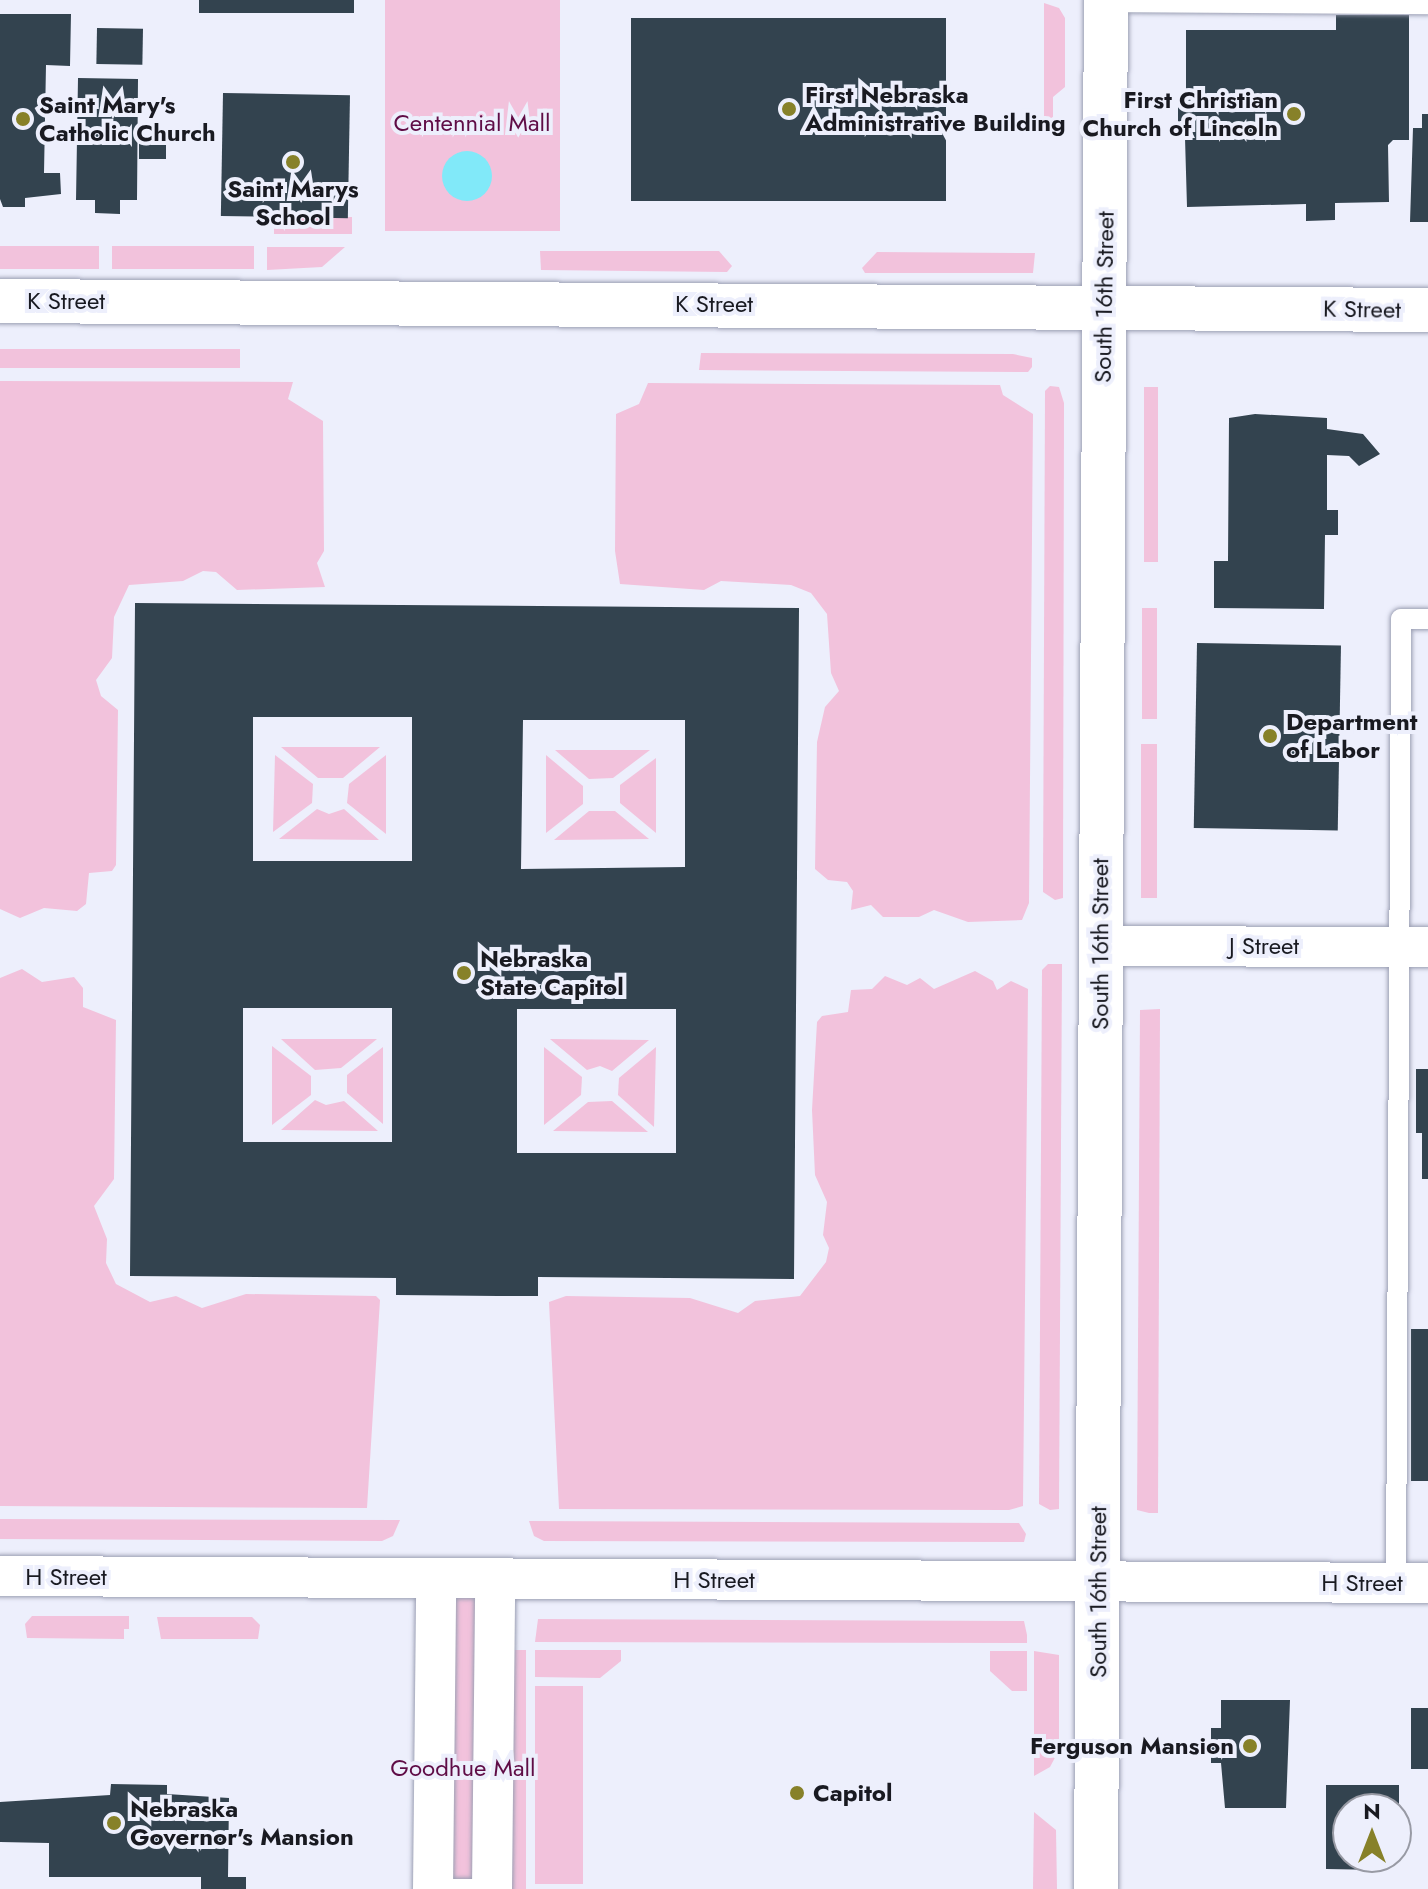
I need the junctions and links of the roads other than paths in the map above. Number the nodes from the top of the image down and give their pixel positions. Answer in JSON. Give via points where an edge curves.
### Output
{"nodes":[{"id":1,"x":1106,"y":1,"type":"edge"},
{"id":2,"x":1428,"y":4,"type":"edge"},
{"id":3,"x":0,"y":301,"type":"edge"},
{"id":4,"x":1104,"y":306,"type":"junction"},
{"id":5,"x":1428,"y":310,"type":"edge"},
{"id":6,"x":1428,"y":619,"type":"edge"},
{"id":7,"x":1100,"y":946,"type":"junction"},
{"id":8,"x":1412,"y":947,"type":"edge"},
{"id":9,"x":0,"y":1576,"type":"edge"},
{"id":10,"x":436,"y":1579,"type":"junction"},
{"id":11,"x":495,"y":1579,"type":"junction"},
{"id":12,"x":1098,"y":1582,"type":"junction"},
{"id":13,"x":1412,"y":1583,"type":"edge"},
{"id":14,"x":433,"y":1889,"type":"edge"},
{"id":15,"x":492,"y":1889,"type":"edge"},
{"id":16,"x":1096,"y":1889,"type":"edge"}],
"edges":[{"from":1,"to":2,"type":"lane"},
{"from":1,"to":4,"type":"main road","name":"South 16th Street"},
{"from":3,"to":4,"type":"main road","name":"K Street"},
{"from":4,"to":5,"type":"main road","name":"K Street"},
{"from":4,"to":7,"type":"main road","name":"South 16th Street"},
{"from":6,"to":8,"type":"lane","via":[[1401,619]]},
{"from":7,"to":8,"type":"street","name":"J Street"},
{"from":7,"to":12,"type":"main road","name":"South 16th Street"},
{"from":8,"to":13,"type":"lane"},
{"from":9,"to":10,"type":"street","name":"H Street"},
{"from":10,"to":11,"type":"street","name":"H Street"},
{"from":10,"to":14,"type":"street"},
{"from":11,"to":12,"type":"street","name":"H Street"},
{"from":11,"to":15,"type":"street"},
{"from":12,"to":13,"type":"street","name":"H Street"},
{"from":12,"to":16,"type":"main road","name":"South 16th Street"},
{"from":14,"to":15,"type":"lane"}]}
